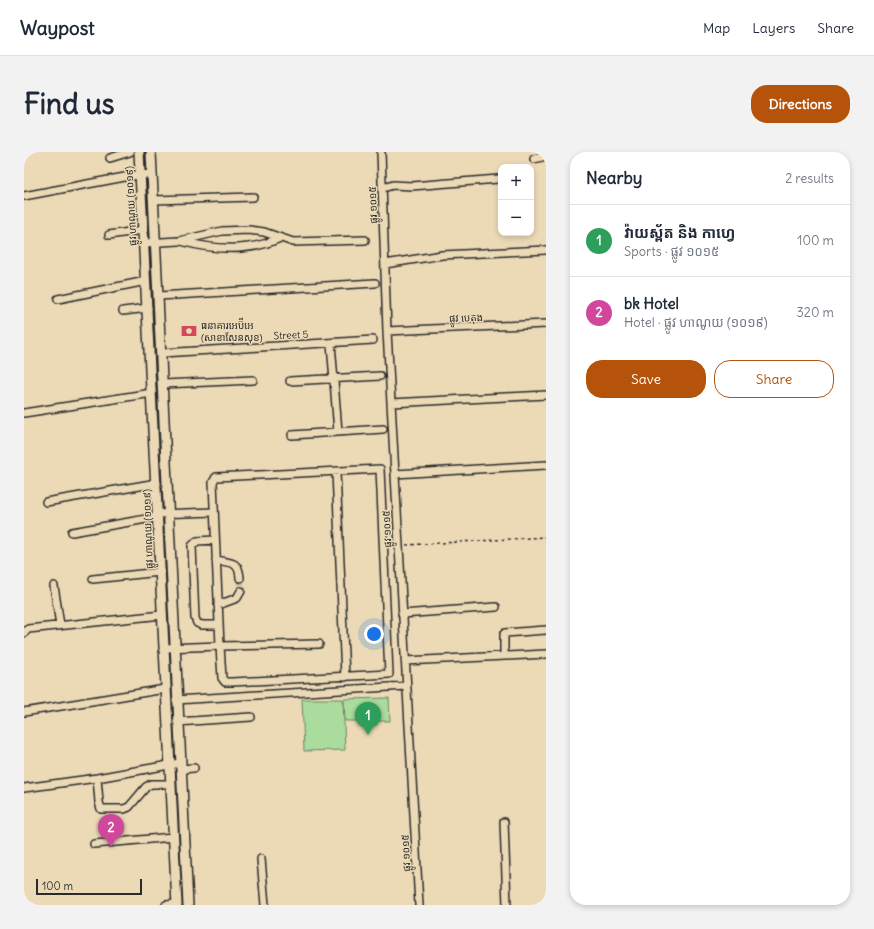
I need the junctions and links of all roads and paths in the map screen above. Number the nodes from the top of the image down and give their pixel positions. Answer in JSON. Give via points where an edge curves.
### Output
{"nodes":[{"id":1,"x":130,"y":152,"type":"edge"},
{"id":2,"x":139,"y":152,"type":"edge"},
{"id":3,"x":151,"y":152,"type":"edge"},
{"id":4,"x":381,"y":152,"type":"edge"},
{"id":5,"x":546,"y":156,"type":"edge"},
{"id":6,"x":110,"y":158,"type":"dead end"},
{"id":7,"x":534,"y":159,"type":"dead end"},
{"id":8,"x":140,"y":174,"type":"junction"},
{"id":9,"x":152,"y":174,"type":"junction"},
{"id":10,"x":498,"y":179,"type":"dead end"},
{"id":11,"x":382,"y":188,"type":"junction"},
{"id":12,"x":24,"y":196,"type":"edge"},
{"id":13,"x":253,"y":197,"type":"dead end"},
{"id":14,"x":153,"y":200,"type":"junction"},
{"id":15,"x":143,"y":230,"type":"junction"},
{"id":16,"x":109,"y":235,"type":"dead end"},
{"id":17,"x":280,"y":238,"type":"junction"},
{"id":18,"x":365,"y":240,"type":"dead end"},
{"id":19,"x":179,"y":241,"type":"junction"},
{"id":20,"x":156,"y":242,"type":"junction"},
{"id":21,"x":144,"y":243,"type":"junction"},
{"id":22,"x":546,"y":250,"type":"edge"},
{"id":23,"x":385,"y":264,"type":"junction"},
{"id":24,"x":146,"y":281,"type":"junction"},
{"id":25,"x":375,"y":283,"type":"dead end"},
{"id":26,"x":159,"y":296,"type":"junction"},
{"id":27,"x":58,"y":299,"type":"dead end"},
{"id":28,"x":148,"y":308,"type":"junction"},
{"id":29,"x":123,"y":311,"type":"dead end"},
{"id":30,"x":546,"y":324,"type":"edge"},
{"id":31,"x":387,"y":331,"type":"junction"},
{"id":32,"x":373,"y":340,"type":"dead end"},
{"id":33,"x":331,"y":343,"type":"junction"},
{"id":34,"x":162,"y":353,"type":"junction"},
{"id":35,"x":380,"y":376,"type":"dead end"},
{"id":36,"x":334,"y":378,"type":"junction"},
{"id":37,"x":253,"y":380,"type":"dead end"},
{"id":38,"x":290,"y":381,"type":"dead end"},
{"id":39,"x":163,"y":384,"type":"junction"},
{"id":40,"x":152,"y":393,"type":"junction"},
{"id":41,"x":546,"y":395,"type":"edge"},
{"id":42,"x":391,"y":403,"type":"junction"},
{"id":43,"x":24,"y":413,"type":"edge"},
{"id":44,"x":383,"y":429,"type":"dead end"},
{"id":45,"x":338,"y":432,"type":"junction"},
{"id":46,"x":292,"y":435,"type":"dead end"},
{"id":47,"x":546,"y":465,"type":"edge"},
{"id":48,"x":336,"y":472,"type":"junction"},
{"id":49,"x":395,"y":475,"type":"junction"},
{"id":50,"x":380,"y":478,"type":"junction"},
{"id":51,"x":157,"y":483,"type":"junction"},
{"id":52,"x":46,"y":502,"type":"dead end"},
{"id":53,"x":214,"y":512,"type":"junction"},
{"id":54,"x":169,"y":514,"type":"junction"},
{"id":55,"x":158,"y":516,"type":"junction"},
{"id":56,"x":72,"y":532,"type":"dead end"},
{"id":57,"x":546,"y":536,"type":"edge"},
{"id":58,"x":215,"y":540,"type":"junction"},
{"id":59,"x":398,"y":545,"type":"junction"},
{"id":60,"x":216,"y":560,"type":"junction"},
{"id":61,"x":160,"y":572,"type":"junction"},
{"id":62,"x":240,"y":578,"type":"tunnel mouth"},
{"id":63,"x":93,"y":579,"type":"dead end"},
{"id":64,"x":54,"y":586,"type":"dead end"},
{"id":65,"x":241,"y":591,"type":"dead end"},
{"id":66,"x":218,"y":605,"type":"junction"},
{"id":67,"x":496,"y":607,"type":"dead end"},
{"id":68,"x":402,"y":614,"type":"junction"},
{"id":69,"x":162,"y":615,"type":"junction"},
{"id":70,"x":60,"y":625,"type":"junction"},
{"id":71,"x":219,"y":625,"type":"junction"},
{"id":72,"x":546,"y":630,"type":"edge"},
{"id":73,"x":24,"y":632,"type":"edge"},
{"id":74,"x":319,"y":644,"type":"dead end"},
{"id":75,"x":220,"y":646,"type":"junction"},
{"id":76,"x":164,"y":648,"type":"junction"},
{"id":77,"x":174,"y":648,"type":"junction"},
{"id":78,"x":546,"y":654,"type":"edge"},
{"id":79,"x":504,"y":656,"type":"junction"},
{"id":80,"x":405,"y":661,"type":"junction"},
{"id":81,"x":345,"y":677,"type":"junction"},
{"id":82,"x":406,"y":686,"type":"junction"},
{"id":83,"x":165,"y":689,"type":"junction"},
{"id":84,"x":176,"y":700,"type":"junction"},
{"id":85,"x":24,"y":712,"type":"edge"},
{"id":86,"x":251,"y":717,"type":"dead end"},
{"id":87,"x":177,"y":722,"type":"junction"},
{"id":88,"x":169,"y":764,"type":"junction"},
{"id":89,"x":180,"y":766,"type":"junction"},
{"id":90,"x":194,"y":768,"type":"dead end"},
{"id":91,"x":97,"y":778,"type":"junction"},
{"id":92,"x":170,"y":784,"type":"junction"},
{"id":93,"x":24,"y":788,"type":"edge"},
{"id":94,"x":504,"y":822,"type":"dead end"},
{"id":95,"x":173,"y":837,"type":"junction"},
{"id":96,"x":94,"y":844,"type":"dead end"},
{"id":97,"x":261,"y":859,"type":"dead end"},
{"id":98,"x":166,"y":905,"type":"edge"},
{"id":99,"x":177,"y":905,"type":"edge"},
{"id":100,"x":188,"y":905,"type":"edge"},
{"id":101,"x":265,"y":905,"type":"edge"},
{"id":102,"x":419,"y":905,"type":"edge"},
{"id":103,"x":507,"y":905,"type":"edge"}],
"edges":[{"from":1,"to":6,"type":"street"},
{"from":2,"to":8,"type":"main road","name":"ផ្លូវ ហាណូយ (១០១៩)"},
{"from":3,"to":9,"type":"main road"},
{"from":4,"to":11,"type":"street","name":"ផ្លូវ ១០១៥"},
{"from":5,"to":7,"type":"street"},
{"from":8,"to":9,"type":"street"},
{"from":8,"to":12,"type":"street"},
{"from":8,"to":15,"type":"main road","name":"ផ្លូវ ហាណូយ (១០១៩)"},
{"from":9,"to":14,"type":"main road"},
{"from":10,"to":11,"type":"street","via":[[412,186],[393,185]]},
{"from":11,"to":23,"type":"street","name":"ផ្លូវ ១០១៥"},
{"from":13,"to":14,"type":"street"},
{"from":14,"to":20,"type":"main road"},
{"from":15,"to":16,"type":"street"},
{"from":15,"to":21,"type":"main road","name":"ផ្លូវ ហាណូយ (១០១៩)"},
{"from":17,"to":18,"type":"street","via":[[306,243]]},
{"from":17,"to":19,"type":"street","via":[[251,247],[222,249]]},
{"from":17,"to":19,"type":"street","via":[[249,230],[222,231]]},
{"from":19,"to":20,"type":"street"},
{"from":20,"to":21,"type":"street"},
{"from":20,"to":26,"type":"main road"},
{"from":21,"to":24,"type":"main road","name":"ផ្លូវ ហាណូយ (១០១៩)"},
{"from":22,"to":23,"type":"street","via":[[442,255]]},
{"from":23,"to":31,"type":"street","name":"ផ្លូវ ១០១៥"},
{"from":24,"to":27,"type":"street"},
{"from":24,"to":28,"type":"main road","name":"ផ្លូវ ហាណូយ (១០១៩)"},
{"from":25,"to":26,"type":"street"},
{"from":26,"to":34,"type":"main road"},
{"from":28,"to":29,"type":"street"},
{"from":28,"to":40,"type":"main road","name":"ផ្លូវ ហាណូយ (១០១៩)"},
{"from":30,"to":31,"type":"street","name":"ផ្លូវ បេតុង"},
{"from":31,"to":42,"type":"street","name":"ផ្លូវ ១០១៥"},
{"from":32,"to":33,"type":"street","name":"Street 5"},
{"from":33,"to":34,"type":"street","name":"Street 5"},
{"from":33,"to":36,"type":"street"},
{"from":34,"to":39,"type":"main road"},
{"from":35,"to":36,"type":"street"},
{"from":36,"to":38,"type":"street"},
{"from":36,"to":45,"type":"street"},
{"from":37,"to":39,"type":"street"},
{"from":39,"to":54,"type":"main road"},
{"from":40,"to":43,"type":"street"},
{"from":40,"to":51,"type":"main road","name":"ផ្លូវ ហាណូយ (១០១៩)"},
{"from":41,"to":42,"type":"street"},
{"from":42,"to":49,"type":"street","name":"ផ្លូវ ១០១៥"},
{"from":44,"to":45,"type":"street"},
{"from":45,"to":46,"type":"street"},
{"from":47,"to":49,"type":"street"},
{"from":48,"to":50,"type":"street","via":[[380,469]]},
{"from":48,"to":53,"type":"street","via":[[216,477],[213,482]]},
{"from":48,"to":81,"type":"street"},
{"from":49,"to":50,"type":"street"},
{"from":49,"to":59,"type":"street","name":"ផ្លូវ ១០១៥"},
{"from":50,"to":81,"type":"street","via":[[390,670],[389,674],[384,675]]},
{"from":51,"to":52,"type":"street"},
{"from":51,"to":55,"type":"main road","name":"ផ្លូវ ហាណូយ (១០១៩)"},
{"from":53,"to":54,"type":"street"},
{"from":53,"to":58,"type":"street"},
{"from":54,"to":55,"type":"street"},
{"from":54,"to":77,"type":"main road"},
{"from":55,"to":56,"type":"street"},
{"from":55,"to":61,"type":"main road","name":"ផ្លូវ ហាណូយ (១០១៩)"},
{"from":57,"to":59,"type":"path"},
{"from":58,"to":60,"type":"street"},
{"from":58,"to":71,"type":"street","via":[[197,541],[192,546],[195,611],[197,623],[202,626]]},
{"from":59,"to":68,"type":"street","name":"ផ្លូវ ១០១៥"},
{"from":60,"to":62,"type":"street","via":[[235,564],[240,569]]},
{"from":60,"to":66,"type":"street"},
{"from":61,"to":63,"type":"street"},
{"from":61,"to":69,"type":"main road","name":"ផ្លូវ ហាណូយ (១០១៩)"},
{"from":64,"to":70,"type":"street"},
{"from":65,"to":66,"type":"street","via":[[237,598]]},
{"from":66,"to":71,"type":"street"},
{"from":67,"to":68,"type":"street"},
{"from":68,"to":80,"type":"street","name":"ផ្លូវ ១០១៥"},
{"from":69,"to":70,"type":"street"},
{"from":69,"to":76,"type":"main road","name":"ផ្លូវ ហាណូយ (១០១៩)"},
{"from":70,"to":73,"type":"street","via":[[28,628]]},
{"from":71,"to":75,"type":"street"},
{"from":72,"to":79,"type":"street","via":[[505,633]]},
{"from":74,"to":75,"type":"street"},
{"from":75,"to":77,"type":"street"},
{"from":75,"to":81,"type":"street","via":[[222,678],[225,682]]},
{"from":76,"to":77,"type":"street"},
{"from":76,"to":83,"type":"main road","name":"ផ្លូវ ហាណូយ (១០១៩)"},
{"from":77,"to":84,"type":"main road"},
{"from":78,"to":79,"type":"street"},
{"from":79,"to":80,"type":"street"},
{"from":80,"to":82,"type":"street","name":"ផ្លូវ ១០១៥"},
{"from":82,"to":84,"type":"street"},
{"from":82,"to":102,"type":"street","name":"ផ្លូវ ១០១៥"},
{"from":83,"to":85,"type":"street"},
{"from":83,"to":88,"type":"main road","name":"ផ្លូវ ហាណូយ (១០១៩)"},
{"from":84,"to":87,"type":"main road"},
{"from":86,"to":87,"type":"street"},
{"from":87,"to":89,"type":"main road"},
{"from":88,"to":89,"type":"street"},
{"from":88,"to":91,"type":"street"},
{"from":88,"to":92,"type":"main road","name":"ផ្លូវ ហាណូយ (១០១៩)"},
{"from":89,"to":90,"type":"street"},
{"from":89,"to":100,"type":"main road"},
{"from":91,"to":92,"type":"street","via":[[98,802],[101,809],[124,809],[129,807],[146,786]]},
{"from":91,"to":93,"type":"street"},
{"from":92,"to":95,"type":"main road","name":"ផ្លូវ ហាណូយ (១០១៩)"},
{"from":94,"to":103,"type":"street"},
{"from":95,"to":96,"type":"street"},
{"from":95,"to":99,"type":"main road","name":"ផ្លូវ ហាណូយ (១០១៩)"},
{"from":97,"to":101,"type":"street"},
{"from":98,"to":99,"type":"street"}]}
